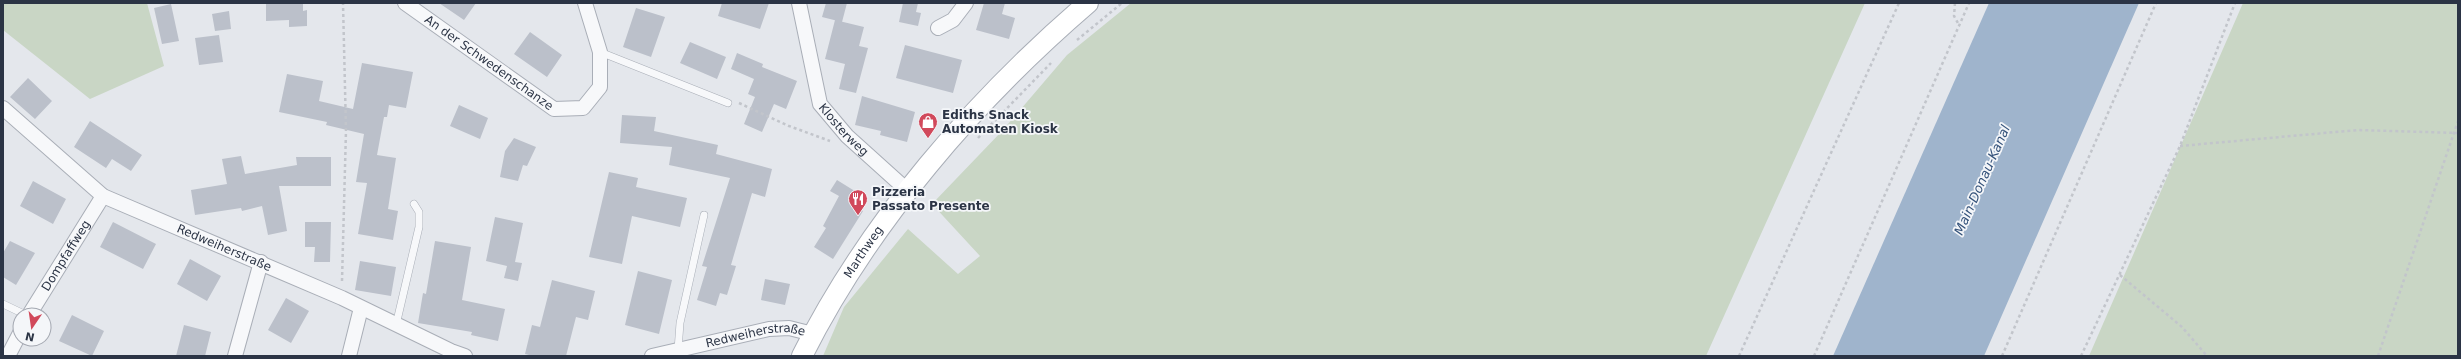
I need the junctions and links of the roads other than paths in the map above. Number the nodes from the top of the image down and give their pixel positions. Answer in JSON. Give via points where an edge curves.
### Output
{"nodes":[{"id":1,"x":405,"y":3,"type":"edge"},
{"id":2,"x":585,"y":3,"type":"edge"},
{"id":3,"x":799,"y":3,"type":"edge"},
{"id":4,"x":966,"y":3,"type":"edge"},
{"id":5,"x":1088,"y":3,"type":"edge"},
{"id":6,"x":938,"y":28,"type":"dead end"},
{"id":7,"x":600,"y":52,"type":"junction"},
{"id":8,"x":728,"y":103,"type":"road end"},
{"id":9,"x":3,"y":108,"type":"edge"},
{"id":10,"x":908,"y":191,"type":"junction"},
{"id":11,"x":103,"y":196,"type":"junction"},
{"id":12,"x":414,"y":204,"type":"dead end"},
{"id":13,"x":704,"y":215,"type":"dead end"},
{"id":14,"x":261,"y":262,"type":"junction"},
{"id":15,"x":33,"y":307,"type":"edge"},
{"id":16,"x":361,"y":308,"type":"junction"},
{"id":17,"x":396,"y":325,"type":"junction"},
{"id":18,"x":813,"y":334,"type":"junction"},
{"id":19,"x":13,"y":347,"type":"edge"},
{"id":20,"x":678,"y":350,"type":"junction"},
{"id":21,"x":8,"y":356,"type":"edge"},
{"id":22,"x":235,"y":356,"type":"edge"},
{"id":23,"x":349,"y":356,"type":"edge"},
{"id":24,"x":465,"y":356,"type":"edge"},
{"id":25,"x":652,"y":356,"type":"edge"},
{"id":26,"x":802,"y":356,"type":"edge"}],
"edges":[{"from":1,"to":7,"type":"street","name":"An der Schwedenschanze","via":[[554,109],[583,108],[600,87]]},
{"from":2,"to":7,"type":"street","name":"An der Schwedenschanze"},
{"from":3,"to":10,"type":"street","name":"Klosterweg","via":[[820,104],[847,136]]},
{"from":4,"to":6,"type":"street","via":[[954,20]]},
{"from":5,"to":10,"type":"main road","name":"Marthweg","via":[[986,101]]},
{"from":7,"to":8,"type":"lane"},
{"from":9,"to":11,"type":"street","name":"Redweiherstraße"},
{"from":10,"to":18,"type":"main road","name":"Marthweg","via":[[844,282]]},
{"from":11,"to":14,"type":"street","name":"Redweiherstraße"},
{"from":11,"to":15,"type":"street","name":"Dompfaffweg"},
{"from":12,"to":17,"type":"lane","via":[[419,212],[419,227]]},
{"from":13,"to":20,"type":"lane","via":[[680,323]]},
{"from":14,"to":16,"type":"street","name":"Redweiherstraße"},
{"from":14,"to":22,"type":"street"},
{"from":16,"to":17,"type":"street","name":"Redweiherstraße"},
{"from":16,"to":23,"type":"street"},
{"from":17,"to":24,"type":"street","name":"Redweiherstraße"},
{"from":18,"to":20,"type":"street","name":"Redweiherstraße","via":[[788,328],[769,329]]},
{"from":18,"to":26,"type":"main road","name":"Marthweg"},
{"from":19,"to":21,"type":"street"},
{"from":20,"to":25,"type":"street","name":"Redweiherstraße"}]}
